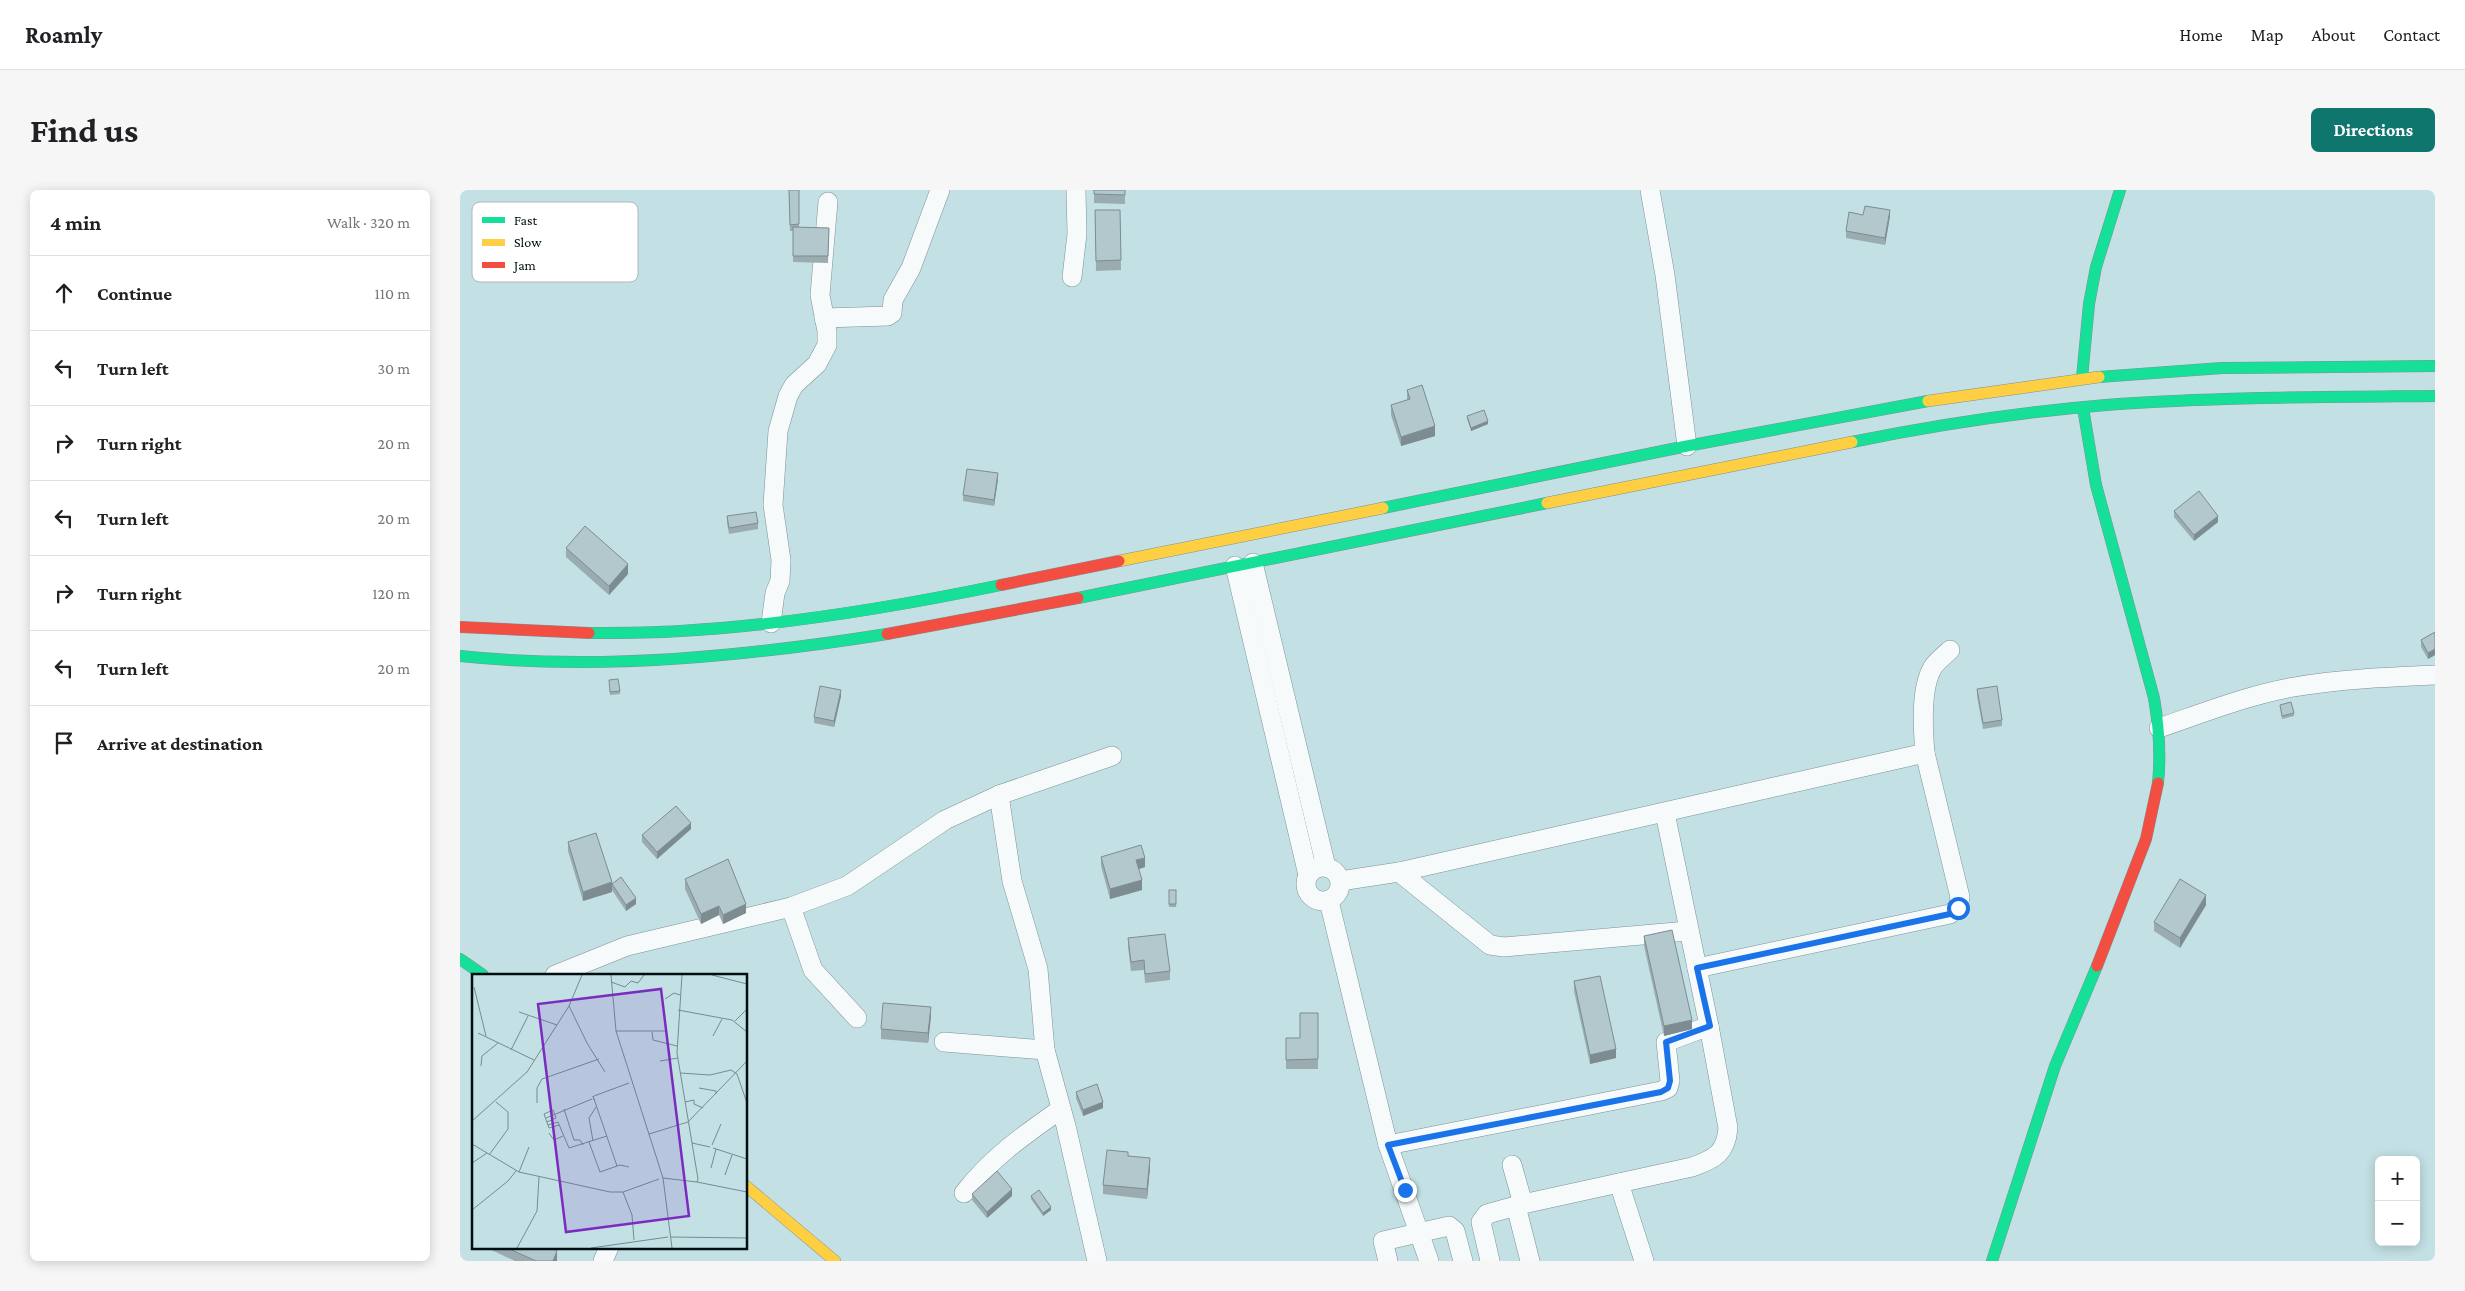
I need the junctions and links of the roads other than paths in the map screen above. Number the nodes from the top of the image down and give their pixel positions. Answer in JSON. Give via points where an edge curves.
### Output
{"nodes":[{"id":1,"x":940,"y":190,"type":"edge"},
{"id":2,"x":1076,"y":190,"type":"edge"},
{"id":3,"x":1650,"y":190,"type":"edge"},
{"id":4,"x":2120,"y":190,"type":"edge"},
{"id":5,"x":828,"y":202,"type":"dead end"},
{"id":6,"x":1072,"y":277,"type":"dead end"},
{"id":7,"x":824,"y":318,"type":"junction"},
{"id":8,"x":2435,"y":366,"type":"edge"},
{"id":9,"x":2082,"y":378,"type":"junction"},
{"id":10,"x":2435,"y":396,"type":"edge"},
{"id":11,"x":2083,"y":408,"type":"junction"},
{"id":12,"x":1687,"y":446,"type":"junction"},
{"id":13,"x":1244,"y":565,"type":"junction"},
{"id":14,"x":771,"y":623,"type":"junction"},
{"id":15,"x":460,"y":627,"type":"edge"},
{"id":16,"x":1950,"y":650,"type":"dead end"},
{"id":17,"x":460,"y":656,"type":"edge"},
{"id":18,"x":2435,"y":675,"type":"edge"},
{"id":19,"x":2159,"y":728,"type":"junction"},
{"id":20,"x":1926,"y":753,"type":"junction"},
{"id":21,"x":1112,"y":756,"type":"dead end"},
{"id":22,"x":999,"y":795,"type":"junction"},
{"id":23,"x":1664,"y":813,"type":"junction"},
{"id":24,"x":1326,"y":867,"type":"junction"},
{"id":25,"x":1399,"y":872,"type":"junction"},
{"id":26,"x":1308,"y":875,"type":"junction"},
{"id":27,"x":1340,"y":881,"type":"junction"},
{"id":28,"x":1329,"y":901,"type":"junction"},
{"id":29,"x":791,"y":907,"type":"junction"},
{"id":30,"x":1688,"y":931,"type":"junction"},
{"id":31,"x":460,"y":959,"type":"edge"},
{"id":32,"x":1697,"y":968,"type":"junction"},
{"id":33,"x":482,"y":974,"type":"edge"},
{"id":34,"x":557,"y":974,"type":"edge"},
{"id":35,"x":857,"y":1018,"type":"dead end"},
{"id":36,"x":1710,"y":1026,"type":"junction"},
{"id":37,"x":944,"y":1042,"type":"dead end"},
{"id":38,"x":1045,"y":1050,"type":"junction"},
{"id":39,"x":1061,"y":1109,"type":"junction"},
{"id":40,"x":1388,"y":1145,"type":"junction"},
{"id":41,"x":1512,"y":1165,"type":"dead end"},
{"id":42,"x":1619,"y":1182,"type":"junction"},
{"id":43,"x":748,"y":1188,"type":"edge"},
{"id":44,"x":964,"y":1192,"type":"dead end"},
{"id":45,"x":1519,"y":1205,"type":"junction"},
{"id":46,"x":1419,"y":1233,"type":"junction"},
{"id":47,"x":608,"y":1248,"type":"edge"},
{"id":48,"x":1485,"y":1260,"type":"edge"},
{"id":49,"x":602,"y":1261,"type":"edge"},
{"id":50,"x":835,"y":1261,"type":"edge"},
{"id":51,"x":1097,"y":1261,"type":"edge"},
{"id":52,"x":1388,"y":1261,"type":"edge"},
{"id":53,"x":1429,"y":1261,"type":"edge"},
{"id":54,"x":1463,"y":1261,"type":"edge"},
{"id":55,"x":1530,"y":1261,"type":"edge"},
{"id":56,"x":1644,"y":1261,"type":"edge"},
{"id":57,"x":1992,"y":1261,"type":"edge"}],
"edges":[{"from":1,"to":7,"type":"street","via":[[911,268],[893,300],[892,313],[888,316]]},
{"from":2,"to":6,"type":"street","via":[[1077,234]]},
{"from":3,"to":12,"type":"street","via":[[1665,275]]},
{"from":4,"to":9,"type":"main road","via":[[2096,267]]},
{"from":5,"to":7,"type":"street","via":[[820,294]]},
{"from":7,"to":14,"type":"street","via":[[827,345],[817,364],[794,385],[778,431],[773,505],[781,560]]},
{"from":8,"to":9,"type":"main road","via":[[2222,368]]},
{"from":9,"to":12,"type":"main road","via":[[1962,395]]},
{"from":10,"to":11,"type":"main road","via":[[2174,400]]},
{"from":11,"to":13,"type":"main road","via":[[1996,417],[1862,440]]},
{"from":11,"to":19,"type":"main road","via":[[2096,485],[2154,698]]},
{"from":12,"to":14,"type":"main road","via":[[910,604]]},
{"from":13,"to":17,"type":"main road","via":[[928,628],[817,646],[592,661]]},
{"from":13,"to":24,"type":"street"},
{"from":13,"to":26,"type":"street"},
{"from":14,"to":15,"type":"main road","via":[[681,631],[566,634]]},
{"from":16,"to":20,"type":"street","via":[[1933,667],[1927,685],[1923,731]]},
{"from":18,"to":19,"type":"street","via":[[2359,679],[2293,688]]},
{"from":19,"to":57,"type":"main road","via":[[2156,798],[2146,839],[2112,932],[2055,1066]]},
{"from":20,"to":23,"type":"street"},
{"from":20,"to":32,"type":"street","via":[[1960,897],[1958,908],[1950,914]]},
{"from":21,"to":22,"type":"street"},
{"from":22,"to":29,"type":"street","via":[[945,820],[847,886]]},
{"from":22,"to":38,"type":"street","via":[[1012,881],[1038,969]]},
{"from":23,"to":25,"type":"street"},
{"from":23,"to":30,"type":"street"},
{"from":24,"to":26,"type":"street","via":[[1316,868]]},
{"from":24,"to":27,"type":"street","via":[[1336,872]]},
{"from":25,"to":27,"type":"street"},
{"from":25,"to":30,"type":"street","via":[[1490,944],[1504,947]]},
{"from":26,"to":28,"type":"street","via":[[1306,886],[1310,896],[1319,901]]},
{"from":27,"to":28,"type":"street","via":[[1338,893]]},
{"from":28,"to":40,"type":"street"},
{"from":29,"to":34,"type":"street","via":[[627,946]]},
{"from":29,"to":35,"type":"street","via":[[813,970]]},
{"from":30,"to":32,"type":"street"},
{"from":31,"to":33,"type":"main road"},
{"from":32,"to":36,"type":"street"},
{"from":36,"to":40,"type":"street","via":[[1666,1042],[1670,1081],[1668,1088],[1661,1092]]},
{"from":36,"to":42,"type":"street","via":[[1728,1128],[1727,1143],[1717,1156],[1703,1164]]},
{"from":37,"to":38,"type":"street"},
{"from":38,"to":39,"type":"street"},
{"from":39,"to":44,"type":"street","via":[[1006,1148]]},
{"from":39,"to":51,"type":"street"},
{"from":40,"to":46,"type":"street"},
{"from":41,"to":45,"type":"street"},
{"from":42,"to":45,"type":"street"},
{"from":42,"to":56,"type":"street"},
{"from":43,"to":50,"type":"main road"},
{"from":45,"to":48,"type":"street","via":[[1484,1217],[1481,1222]]},
{"from":45,"to":55,"type":"street"},
{"from":46,"to":52,"type":"street","via":[[1384,1241]]},
{"from":46,"to":53,"type":"street"},
{"from":46,"to":54,"type":"street","via":[[1452,1227]]},
{"from":47,"to":49,"type":"street"}]}
